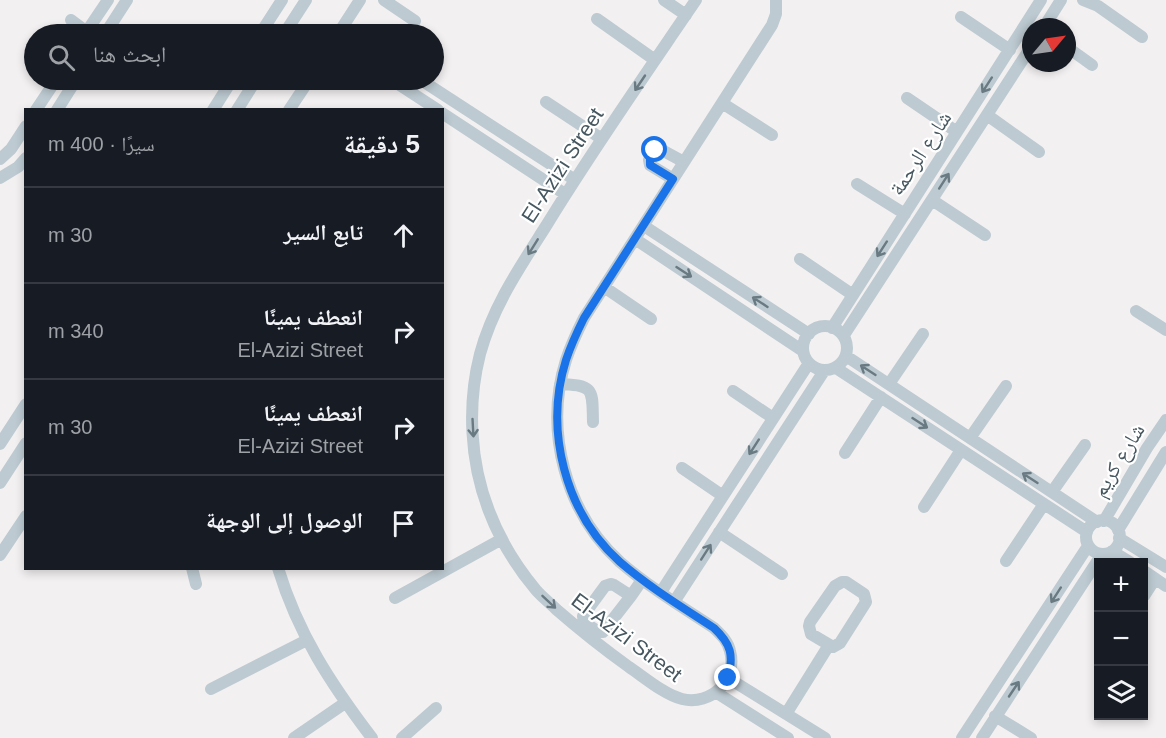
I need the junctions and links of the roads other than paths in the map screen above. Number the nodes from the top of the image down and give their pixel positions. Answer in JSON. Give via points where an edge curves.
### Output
{"nodes":[{"id":1,"x":108,"y":0,"type":"edge"},
{"id":2,"x":127,"y":0,"type":"edge"},
{"id":3,"x":282,"y":0,"type":"edge"},
{"id":4,"x":360,"y":0,"type":"edge"},
{"id":5,"x":384,"y":0,"type":"edge"},
{"id":6,"x":664,"y":0,"type":"edge"},
{"id":7,"x":696,"y":0,"type":"edge"},
{"id":8,"x":776,"y":0,"type":"edge"},
{"id":9,"x":1041,"y":0,"type":"edge"},
{"id":10,"x":1061,"y":0,"type":"edge"},
{"id":11,"x":1083,"y":0,"type":"edge"},
{"id":12,"x":304,"y":1,"type":"edge"},
{"id":13,"x":99,"y":13,"type":"junction"},
{"id":14,"x":686,"y":15,"type":"junction"},
{"id":15,"x":961,"y":17,"type":"dead end"},
{"id":16,"x":1050,"y":18,"type":"edge"},
{"id":17,"x":597,"y":19,"type":"dead end"},
{"id":18,"x":71,"y":20,"type":"dead end"},
{"id":19,"x":416,"y":21,"type":"dead end"},
{"id":20,"x":113,"y":22,"type":"joint"},
{"id":21,"x":76,"y":24,"type":"edge"},
{"id":22,"x":92,"y":24,"type":"edge"},
{"id":23,"x":266,"y":24,"type":"edge"},
{"id":24,"x":291,"y":24,"type":"edge"},
{"id":25,"x":348,"y":24,"type":"edge"},
{"id":26,"x":1142,"y":37,"type":"dead end"},
{"id":27,"x":1010,"y":50,"type":"junction"},
{"id":28,"x":1076,"y":53,"type":"edge"},
{"id":29,"x":655,"y":60,"type":"junction"},
{"id":30,"x":1022,"y":61,"type":"edge"},
{"id":31,"x":1092,"y":65,"type":"dead end"},
{"id":32,"x":49,"y":90,"type":"edge"},
{"id":33,"x":70,"y":90,"type":"edge"},
{"id":34,"x":226,"y":90,"type":"edge"},
{"id":35,"x":250,"y":90,"type":"edge"},
{"id":36,"x":302,"y":90,"type":"edge"},
{"id":37,"x":407,"y":90,"type":"edge"},
{"id":38,"x":436,"y":90,"type":"edge"},
{"id":39,"x":907,"y":98,"type":"dead end"},
{"id":40,"x":546,"y":102,"type":"dead end"},
{"id":41,"x":722,"y":103,"type":"junction"},
{"id":42,"x":37,"y":108,"type":"edge"},
{"id":43,"x":58,"y":108,"type":"edge"},
{"id":44,"x":214,"y":108,"type":"edge"},
{"id":45,"x":238,"y":108,"type":"edge"},
{"id":46,"x":290,"y":108,"type":"edge"},
{"id":47,"x":433,"y":108,"type":"edge"},
{"id":48,"x":444,"y":115,"type":"edge"},
{"id":49,"x":987,"y":115,"type":"junction"},
{"id":50,"x":24,"y":129,"type":"edge"},
{"id":51,"x":957,"y":132,"type":"junction"},
{"id":52,"x":772,"y":135,"type":"dead end"},
{"id":53,"x":602,"y":139,"type":"junction"},
{"id":54,"x":1039,"y":152,"type":"dead end"},
{"id":55,"x":0,"y":159,"type":"edge"},
{"id":56,"x":24,"y":160,"type":"edge"},
{"id":57,"x":684,"y":162,"type":"junction"},
{"id":58,"x":0,"y":178,"type":"edge"},
{"id":59,"x":673,"y":179,"type":"junction"},
{"id":60,"x":575,"y":180,"type":"junction"},
{"id":61,"x":857,"y":184,"type":"dead end"},
{"id":62,"x":565,"y":194,"type":"junction"},
{"id":63,"x":932,"y":200,"type":"junction"},
{"id":64,"x":905,"y":214,"type":"junction"},
{"id":65,"x":644,"y":226,"type":"junction"},
{"id":66,"x":985,"y":235,"type":"dead end"},
{"id":67,"x":635,"y":239,"type":"junction"},
{"id":68,"x":800,"y":259,"type":"dead end"},
{"id":69,"x":604,"y":287,"type":"junction"},
{"id":70,"x":853,"y":296,"type":"junction"},
{"id":71,"x":1136,"y":311,"type":"dead end"},
{"id":72,"x":651,"y":319,"type":"dead end"},
{"id":73,"x":832,"y":327,"type":"junction"},
{"id":74,"x":1166,"y":330,"type":"edge"},
{"id":75,"x":809,"y":334,"type":"junction"},
{"id":76,"x":923,"y":334,"type":"dead end"},
{"id":77,"x":843,"y":335,"type":"junction"},
{"id":78,"x":803,"y":351,"type":"junction"},
{"id":79,"x":846,"y":356,"type":"junction"},
{"id":80,"x":809,"y":363,"type":"junction"},
{"id":81,"x":830,"y":369,"type":"junction"},
{"id":82,"x":560,"y":384,"type":"junction"},
{"id":83,"x":889,"y":384,"type":"junction"},
{"id":84,"x":1006,"y":386,"type":"dead end"},
{"id":85,"x":733,"y":392,"type":"dead end"},
{"id":86,"x":881,"y":398,"type":"junction"},
{"id":87,"x":24,"y":407,"type":"edge"},
{"id":88,"x":773,"y":418,"type":"junction"},
{"id":89,"x":1166,"y":420,"type":"edge"},
{"id":90,"x":593,"y":423,"type":"dead end"},
{"id":91,"x":970,"y":438,"type":"junction"},
{"id":92,"x":0,"y":444,"type":"edge"},
{"id":93,"x":1085,"y":445,"type":"dead end"},
{"id":94,"x":24,"y":446,"type":"edge"},
{"id":95,"x":962,"y":450,"type":"junction"},
{"id":96,"x":1166,"y":452,"type":"edge"},
{"id":97,"x":845,"y":453,"type":"dead end"},
{"id":98,"x":682,"y":468,"type":"dead end"},
{"id":99,"x":0,"y":483,"type":"edge"},
{"id":100,"x":1052,"y":492,"type":"junction"},
{"id":101,"x":723,"y":496,"type":"junction"},
{"id":102,"x":1044,"y":504,"type":"junction"},
{"id":103,"x":924,"y":507,"type":"dead end"},
{"id":104,"x":24,"y":519,"type":"edge"},
{"id":105,"x":1101,"y":521,"type":"junction"},
{"id":106,"x":719,"y":532,"type":"junction"},
{"id":107,"x":1087,"y":532,"type":"junction"},
{"id":108,"x":1119,"y":534,"type":"junction"},
{"id":109,"x":502,"y":539,"type":"junction"},
{"id":110,"x":1088,"y":546,"type":"junction"},
{"id":111,"x":1107,"y":553,"type":"junction"},
{"id":112,"x":0,"y":555,"type":"edge"},
{"id":113,"x":1120,"y":558,"type":"edge"},
{"id":114,"x":1006,"y":561,"type":"dead end"},
{"id":115,"x":1166,"y":566,"type":"edge"},
{"id":116,"x":192,"y":570,"type":"edge"},
{"id":117,"x":279,"y":570,"type":"edge"},
{"id":118,"x":782,"y":574,"type":"dead end"},
{"id":119,"x":1148,"y":574,"type":"edge"},
{"id":120,"x":642,"y":580,"type":"junction"},
{"id":121,"x":1161,"y":582,"type":"edge"},
{"id":122,"x":196,"y":584,"type":"dead end"},
{"id":123,"x":661,"y":592,"type":"junction"},
{"id":124,"x":1148,"y":592,"type":"edge"},
{"id":125,"x":631,"y":596,"type":"dead end"},
{"id":126,"x":395,"y":598,"type":"dead end"},
{"id":127,"x":674,"y":602,"type":"junction"},
{"id":128,"x":306,"y":640,"type":"junction"},
{"id":129,"x":829,"y":645,"type":"junction"},
{"id":130,"x":728,"y":678,"type":"junction"},
{"id":131,"x":211,"y":689,"type":"dead end"},
{"id":132,"x":717,"y":693,"type":"junction"},
{"id":133,"x":345,"y":704,"type":"junction"},
{"id":134,"x":436,"y":708,"type":"dead end"},
{"id":135,"x":786,"y":714,"type":"junction"},
{"id":136,"x":996,"y":716,"type":"junction"},
{"id":137,"x":294,"y":738,"type":"edge"},
{"id":138,"x":372,"y":738,"type":"edge"},
{"id":139,"x":402,"y":738,"type":"edge"},
{"id":140,"x":788,"y":738,"type":"edge"},
{"id":141,"x":825,"y":738,"type":"edge"},
{"id":142,"x":962,"y":738,"type":"edge"},
{"id":143,"x":982,"y":738,"type":"edge"},
{"id":144,"x":1031,"y":738,"type":"edge"}],
"edges":[{"from":1,"to":13,"type":"street"},
{"from":2,"to":20,"type":"street"},
{"from":3,"to":23,"type":"street"},
{"from":4,"to":25,"type":"street"},
{"from":5,"to":19,"type":"street"},
{"from":6,"to":14,"type":"street"},
{"from":7,"to":14,"type":"street","name":"El-Azizi Street"},
{"from":8,"to":41,"type":"street","via":[[772,25]]},
{"from":9,"to":27,"type":"street","name":"شارع الرحمة"},
{"from":10,"to":16,"type":"street"},
{"from":11,"to":26,"type":"street"},
{"from":12,"to":24,"type":"street"},
{"from":13,"to":20,"type":"street"},
{"from":13,"to":22,"type":"street"},
{"from":14,"to":29,"type":"street","name":"El-Azizi Street"},
{"from":15,"to":27,"type":"street"},
{"from":17,"to":29,"type":"street"},
{"from":18,"to":21,"type":"street"},
{"from":27,"to":51,"type":"street","name":"شارع الرحمة","one_way":true},
{"from":28,"to":31,"type":"street"},
{"from":29,"to":53,"type":"street","name":"El-Azizi Street","one_way":true},
{"from":30,"to":49,"type":"street","name":"شارع الرحمة"},
{"from":32,"to":42,"type":"street"},
{"from":33,"to":43,"type":"street"},
{"from":34,"to":44,"type":"street"},
{"from":35,"to":45,"type":"street"},
{"from":36,"to":46,"type":"street"},
{"from":37,"to":47,"type":"street"},
{"from":38,"to":60,"type":"street"},
{"from":39,"to":51,"type":"street"},
{"from":40,"to":53,"type":"street"},
{"from":41,"to":52,"type":"street"},
{"from":41,"to":57,"type":"street"},
{"from":48,"to":62,"type":"street"},
{"from":49,"to":54,"type":"street"},
{"from":63,"to":49,"type":"street","name":"شارع الرحمة","one_way":true},
{"from":50,"to":55,"type":"street"},
{"from":51,"to":64,"type":"street","name":"شارع الرحمة"},
{"from":53,"to":60,"type":"street","name":"El-Azizi Street"},
{"from":56,"to":58,"type":"street"},
{"from":57,"to":59,"type":"street"},
{"from":57,"to":59,"type":"street","via":[[660,149],[653,151],[650,165]]},
{"from":59,"to":65,"type":"street"},
{"from":60,"to":62,"type":"street","name":"El-Azizi Street"},
{"from":61,"to":64,"type":"street"},
{"from":62,"to":109,"type":"street","name":"El-Azizi Street","one_way":true,"via":[[502,296],[489,325],[474,386],[474,449],[489,510]]},
{"from":63,"to":66,"type":"street"},
{"from":63,"to":77,"type":"street","name":"شارع الرحمة"},
{"from":64,"to":70,"type":"street","name":"شارع الرحمة","one_way":true},
{"from":65,"to":67,"type":"street"},
{"from":75,"to":65,"type":"street","one_way":true},
{"from":67,"to":69,"type":"street"},
{"from":67,"to":78,"type":"street","one_way":true},
{"from":68,"to":70,"type":"street"},
{"from":69,"to":72,"type":"street"},
{"from":69,"to":82,"type":"street","via":[[574,339]]},
{"from":70,"to":73,"type":"street","name":"شارع الرحمة"},
{"from":71,"to":74,"type":"street"},
{"from":73,"to":75,"type":"street","via":[[819,327]]},
{"from":73,"to":77,"type":"street"},
{"from":75,"to":78,"type":"street"},
{"from":76,"to":83,"type":"street"},
{"from":77,"to":79,"type":"street"},
{"from":78,"to":80,"type":"street"},
{"from":79,"to":81,"type":"street"},
{"from":83,"to":79,"type":"street","one_way":true},
{"from":80,"to":81,"type":"street"},
{"from":80,"to":88,"type":"street"},
{"from":81,"to":86,"type":"street"},
{"from":81,"to":106,"type":"street"},
{"from":82,"to":90,"type":"street","via":[[589,389]]},
{"from":82,"to":120,"type":"street","via":[[557,430],[574,499],[598,539]]},
{"from":83,"to":91,"type":"street"},
{"from":84,"to":91,"type":"street"},
{"from":85,"to":88,"type":"street"},
{"from":86,"to":95,"type":"street","one_way":true},
{"from":86,"to":97,"type":"street"},
{"from":87,"to":92,"type":"street"},
{"from":88,"to":101,"type":"street","one_way":true},
{"from":89,"to":105,"type":"street","name":"شارع كريم"},
{"from":100,"to":91,"type":"street","one_way":true},
{"from":93,"to":100,"type":"street"},
{"from":94,"to":99,"type":"street"},
{"from":95,"to":102,"type":"street"},
{"from":95,"to":103,"type":"street"},
{"from":96,"to":108,"type":"street","name":"شارع كريم"},
{"from":98,"to":101,"type":"street"},
{"from":100,"to":105,"type":"street"},
{"from":101,"to":123,"type":"street"},
{"from":102,"to":107,"type":"street"},
{"from":102,"to":114,"type":"street"},
{"from":104,"to":112,"type":"street"},
{"from":105,"to":107,"type":"street"},
{"from":105,"to":108,"type":"street","via":[[1112,524]]},
{"from":106,"to":118,"type":"street"},
{"from":127,"to":106,"type":"street","one_way":true},
{"from":107,"to":110,"type":"street"},
{"from":108,"to":111,"type":"street","via":[[1117,546]]},
{"from":108,"to":115,"type":"street"},
{"from":109,"to":126,"type":"street"},
{"from":109,"to":132,"type":"street","name":"El-Azizi Street","one_way":true,"via":[[538,591],[635,671],[684,700],[696,701]]},
{"from":110,"to":111,"type":"street","via":[[1094,552]]},
{"from":110,"to":142,"type":"street","one_way":true},
{"from":111,"to":113,"type":"street"},
{"from":136,"to":111,"type":"street","one_way":true},
{"from":116,"to":122,"type":"street"},
{"from":117,"to":128,"type":"street"},
{"from":119,"to":121,"type":"street"},
{"from":120,"to":123,"type":"street"},
{"from":120,"to":125,"type":"street"},
{"from":121,"to":124,"type":"street"},
{"from":123,"to":127,"type":"street"},
{"from":127,"to":130,"type":"street","via":[[724,638],[732,664]]},
{"from":128,"to":131,"type":"street"},
{"from":128,"to":133,"type":"street"},
{"from":129,"to":129,"type":"street","via":[[840,643],[866,602],[864,594],[846,582],[834,586],[810,622],[811,634]]},
{"from":129,"to":135,"type":"street"},
{"from":130,"to":132,"type":"street"},
{"from":130,"to":135,"type":"street"},
{"from":132,"to":140,"type":"street"},
{"from":133,"to":137,"type":"street"},
{"from":133,"to":138,"type":"street"},
{"from":134,"to":139,"type":"street"},
{"from":135,"to":141,"type":"street"},
{"from":136,"to":143,"type":"street"},
{"from":136,"to":144,"type":"street"}]}
